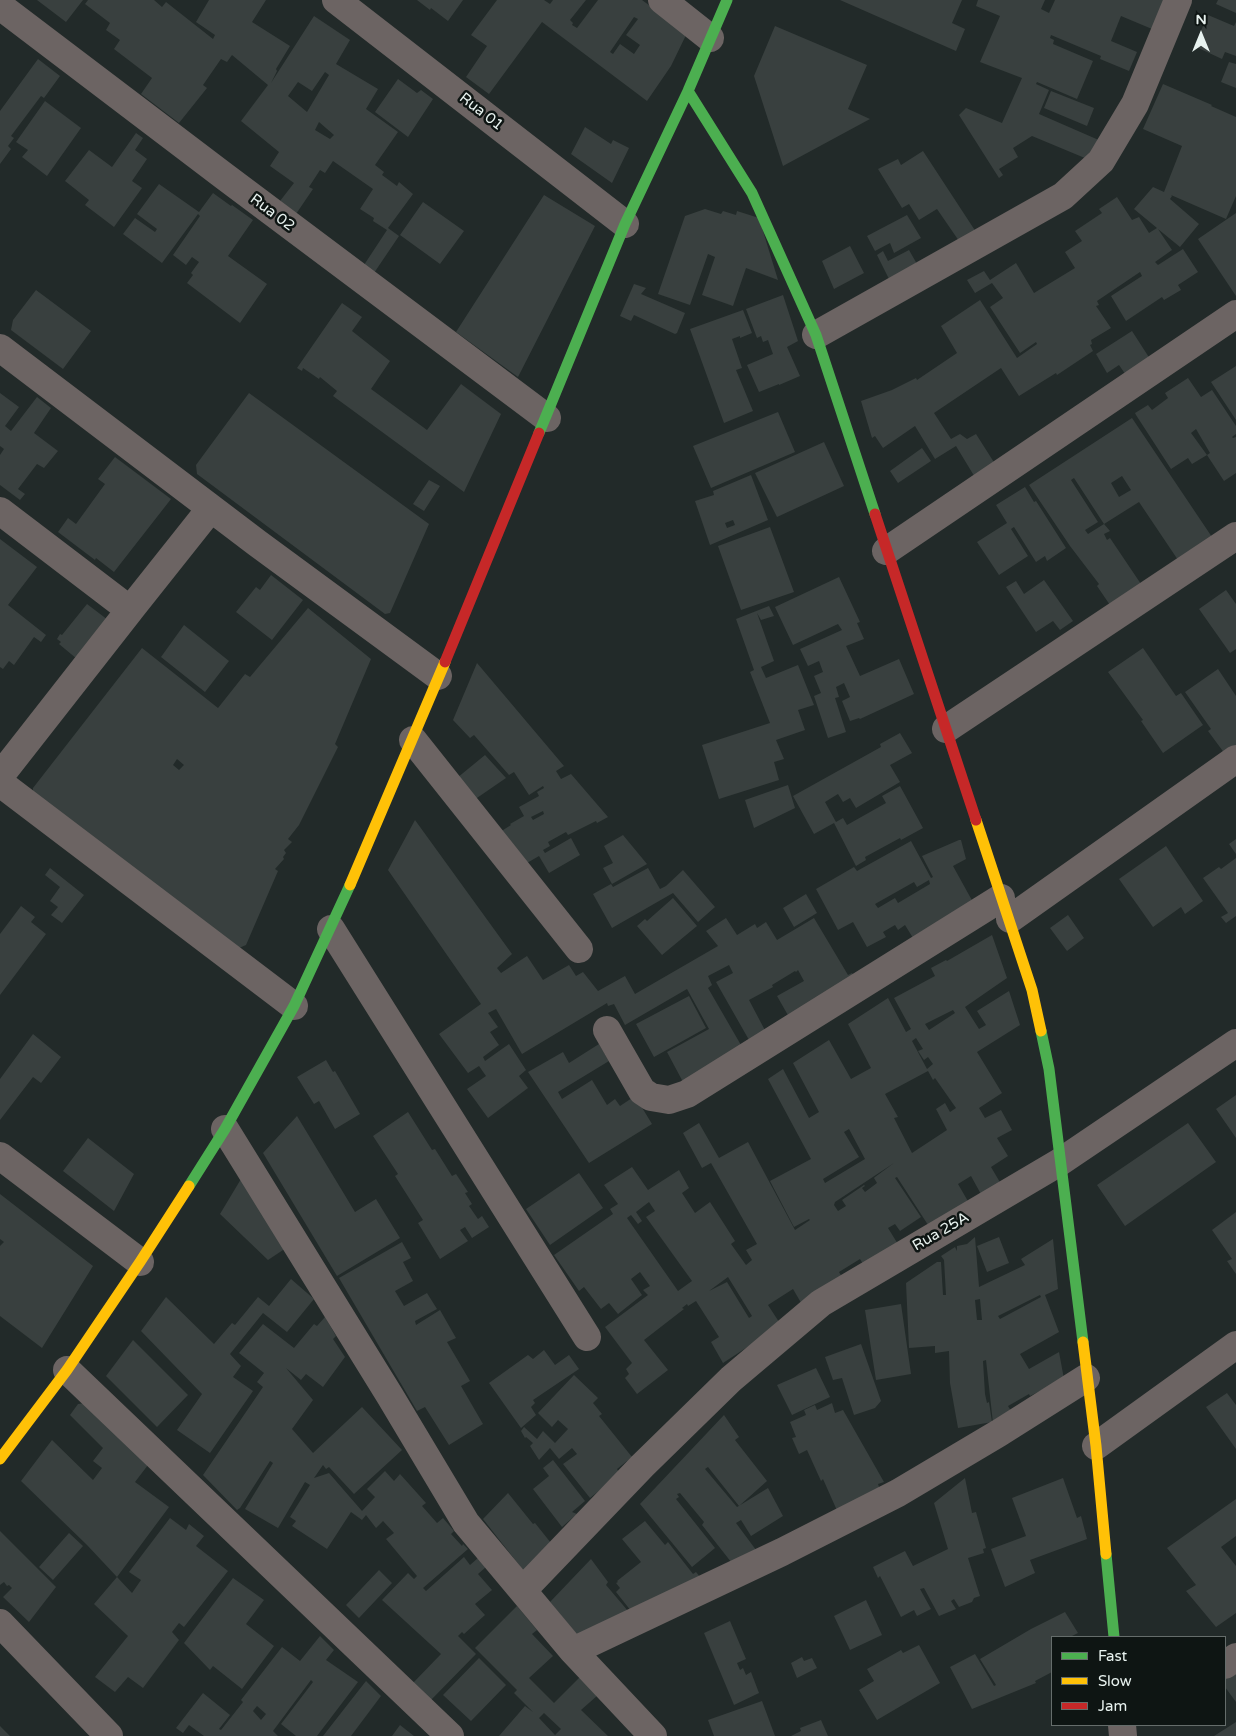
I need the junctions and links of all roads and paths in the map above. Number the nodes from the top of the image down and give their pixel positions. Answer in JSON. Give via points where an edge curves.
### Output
{"nodes":[{"id":1,"x":336,"y":0,"type":"edge"},
{"id":2,"x":662,"y":0,"type":"edge"},
{"id":3,"x":727,"y":0,"type":"edge"},
{"id":4,"x":1178,"y":0,"type":"edge"},
{"id":5,"x":0,"y":6,"type":"edge"},
{"id":6,"x":710,"y":38,"type":"junction"},
{"id":7,"x":688,"y":91,"type":"junction"},
{"id":8,"x":625,"y":224,"type":"junction"},
{"id":9,"x":1236,"y":314,"type":"edge"},
{"id":10,"x":816,"y":334,"type":"junction"},
{"id":11,"x":0,"y":348,"type":"edge"},
{"id":12,"x":546,"y":418,"type":"junction"},
{"id":13,"x":211,"y":508,"type":"junction"},
{"id":14,"x":0,"y":511,"type":"edge"},
{"id":15,"x":1236,"y":536,"type":"edge"},
{"id":16,"x":886,"y":551,"type":"junction"},
{"id":17,"x":130,"y":610,"type":"junction"},
{"id":18,"x":438,"y":676,"type":"junction"},
{"id":19,"x":946,"y":729,"type":"junction"},
{"id":20,"x":413,"y":740,"type":"junction"},
{"id":21,"x":1236,"y":759,"type":"edge"},
{"id":22,"x":0,"y":776,"type":"edge"},
{"id":23,"x":0,"y":783,"type":"edge"},
{"id":24,"x":1006,"y":909,"type":"junction"},
{"id":25,"x":331,"y":929,"type":"junction"},
{"id":26,"x":579,"y":949,"type":"dead end"},
{"id":27,"x":294,"y":1006,"type":"junction"},
{"id":28,"x":607,"y":1030,"type":"dead end"},
{"id":29,"x":1236,"y":1043,"type":"edge"},
{"id":30,"x":225,"y":1129,"type":"junction"},
{"id":31,"x":0,"y":1156,"type":"edge"},
{"id":32,"x":1060,"y":1162,"type":"junction"},
{"id":33,"x":140,"y":1262,"type":"junction"},
{"id":34,"x":587,"y":1337,"type":"dead end"},
{"id":35,"x":1236,"y":1345,"type":"edge"},
{"id":36,"x":68,"y":1370,"type":"junction"},
{"id":37,"x":1086,"y":1378,"type":"junction"},
{"id":38,"x":1096,"y":1446,"type":"junction"},
{"id":39,"x":0,"y":1459,"type":"edge"},
{"id":40,"x":523,"y":1590,"type":"junction"},
{"id":41,"x":0,"y":1623,"type":"edge"},
{"id":42,"x":1114,"y":1636,"type":"edge"},
{"id":43,"x":573,"y":1651,"type":"junction"},
{"id":44,"x":110,"y":1736,"type":"edge"},
{"id":45,"x":450,"y":1736,"type":"edge"},
{"id":46,"x":653,"y":1736,"type":"edge"}],
"edges":[{"from":1,"to":8,"type":"street","name":"Rua 01"},
{"from":2,"to":6,"type":"street"},
{"from":3,"to":6,"type":"street"},
{"from":4,"to":10,"type":"street","via":[[1135,104],[1101,162],[1063,196]]},
{"from":5,"to":12,"type":"street","name":"Rua 02"},
{"from":6,"to":7,"type":"street"},
{"from":7,"to":8,"type":"street"},
{"from":7,"to":10,"type":"street","via":[[752,192]]},
{"from":8,"to":12,"type":"street"},
{"from":9,"to":16,"type":"street"},
{"from":10,"to":16,"type":"street"},
{"from":11,"to":13,"type":"street"},
{"from":12,"to":18,"type":"street"},
{"from":13,"to":17,"type":"street"},
{"from":13,"to":18,"type":"street"},
{"from":14,"to":17,"type":"street"},
{"from":15,"to":19,"type":"street"},
{"from":16,"to":19,"type":"street"},
{"from":17,"to":22,"type":"street"},
{"from":18,"to":20,"type":"street"},
{"from":19,"to":24,"type":"street"},
{"from":20,"to":25,"type":"street"},
{"from":20,"to":26,"type":"street"},
{"from":21,"to":24,"type":"street"},
{"from":23,"to":27,"type":"street"},
{"from":24,"to":28,"type":"street","via":[[687,1094],[669,1100],[651,1098],[642,1090]]},
{"from":24,"to":32,"type":"street","via":[[1032,990],[1049,1069]]},
{"from":25,"to":27,"type":"street"},
{"from":25,"to":34,"type":"street"},
{"from":27,"to":30,"type":"street"},
{"from":29,"to":32,"type":"street","name":"Rua 25A"},
{"from":30,"to":33,"type":"street"},
{"from":30,"to":40,"type":"street","via":[[466,1523]]},
{"from":31,"to":33,"type":"street"},
{"from":32,"to":37,"type":"street"},
{"from":32,"to":40,"type":"street","name":"Rua 25A","via":[[821,1303],[731,1379]]},
{"from":33,"to":36,"type":"street"},
{"from":35,"to":38,"type":"street"},
{"from":36,"to":39,"type":"street"},
{"from":36,"to":45,"type":"street"},
{"from":37,"to":38,"type":"street"},
{"from":37,"to":43,"type":"street","via":[[898,1493]]},
{"from":38,"to":42,"type":"street"},
{"from":40,"to":43,"type":"street"},
{"from":41,"to":44,"type":"street"},
{"from":43,"to":46,"type":"street"}]}
